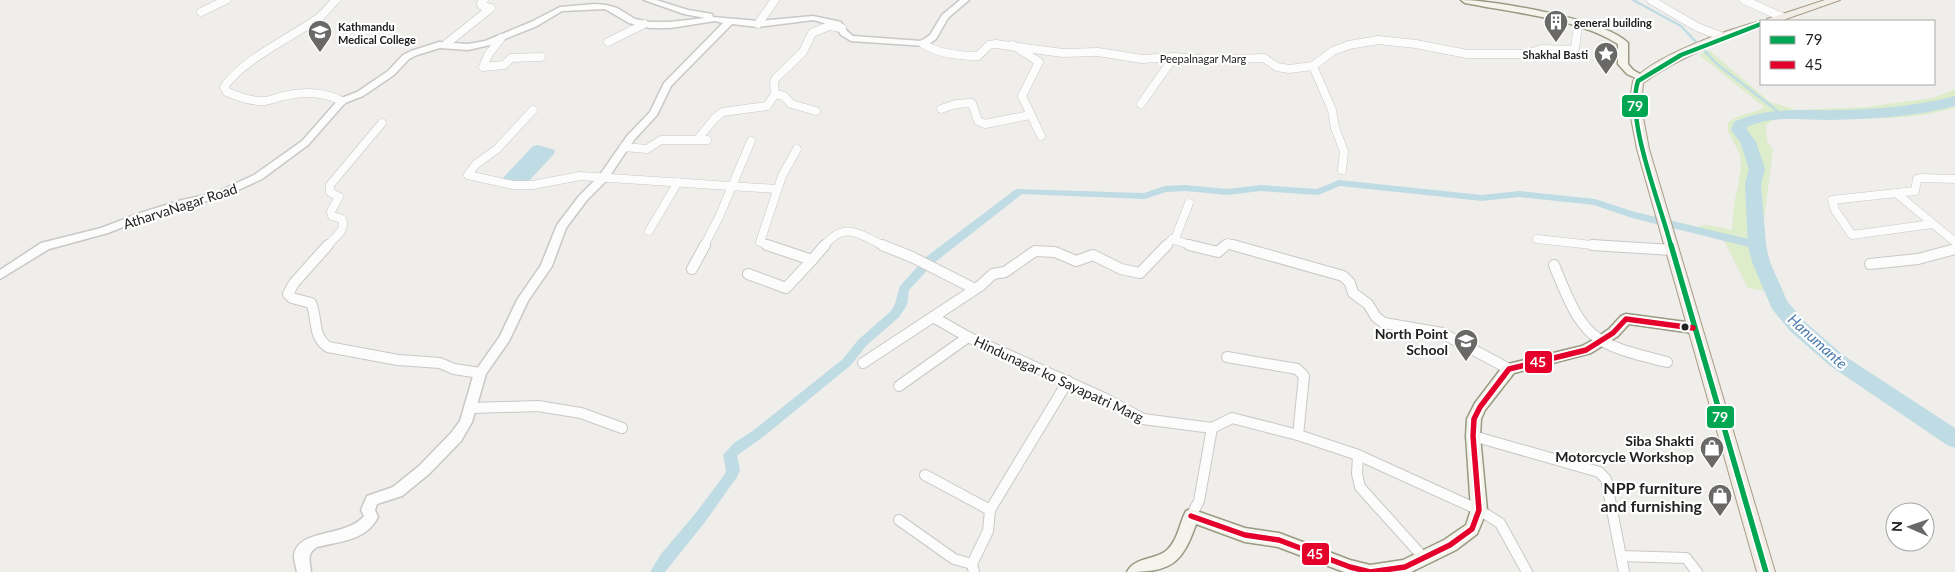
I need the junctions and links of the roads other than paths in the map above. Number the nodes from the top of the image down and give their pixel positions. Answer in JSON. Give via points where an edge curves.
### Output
{"nodes":[{"id":1,"x":226,"y":0,"type":"edge"},
{"id":2,"x":336,"y":0,"type":"edge"},
{"id":3,"x":484,"y":0,"type":"edge"},
{"id":4,"x":648,"y":0,"type":"edge"},
{"id":5,"x":775,"y":0,"type":"edge"},
{"id":6,"x":965,"y":0,"type":"edge"},
{"id":7,"x":1465,"y":0,"type":"edge"},
{"id":8,"x":1651,"y":0,"type":"edge"},
{"id":9,"x":1744,"y":0,"type":"edge"},
{"id":10,"x":1835,"y":0,"type":"edge"},
{"id":11,"x":201,"y":12,"type":"dead end"},
{"id":12,"x":1782,"y":18,"type":"junction"},
{"id":13,"x":715,"y":19,"type":"junction"},
{"id":14,"x":1775,"y":20,"type":"edge"},
{"id":15,"x":730,"y":22,"type":"junction"},
{"id":16,"x":644,"y":24,"type":"junction"},
{"id":17,"x":758,"y":24,"type":"junction"},
{"id":18,"x":1760,"y":24,"type":"edge"},
{"id":19,"x":1578,"y":25,"type":"junction"},
{"id":20,"x":842,"y":28,"type":"junction"},
{"id":21,"x":1723,"y":37,"type":"junction"},
{"id":22,"x":501,"y":38,"type":"junction"},
{"id":23,"x":608,"y":42,"type":"dead end"},
{"id":24,"x":446,"y":44,"type":"junction"},
{"id":25,"x":923,"y":44,"type":"junction"},
{"id":26,"x":1012,"y":45,"type":"junction"},
{"id":27,"x":1174,"y":56,"type":"junction"},
{"id":28,"x":541,"y":57,"type":"dead end"},
{"id":29,"x":1313,"y":66,"type":"junction"},
{"id":30,"x":1642,"y":78,"type":"junction"},
{"id":31,"x":775,"y":94,"type":"junction"},
{"id":32,"x":342,"y":101,"type":"junction"},
{"id":33,"x":1141,"y":104,"type":"dead end"},
{"id":34,"x":941,"y":109,"type":"dead end"},
{"id":35,"x":533,"y":110,"type":"dead end"},
{"id":36,"x":816,"y":111,"type":"dead end"},
{"id":37,"x":1030,"y":115,"type":"junction"},
{"id":38,"x":382,"y":123,"type":"dead end"},
{"id":39,"x":1041,"y":136,"type":"dead end"},
{"id":40,"x":697,"y":140,"type":"junction"},
{"id":41,"x":707,"y":140,"type":"dead end"},
{"id":42,"x":751,"y":141,"type":"dead end"},
{"id":43,"x":624,"y":147,"type":"junction"},
{"id":44,"x":797,"y":149,"type":"dead end"},
{"id":45,"x":1342,"y":170,"type":"dead end"},
{"id":46,"x":603,"y":178,"type":"junction"},
{"id":47,"x":1955,"y":179,"type":"edge"},
{"id":48,"x":678,"y":182,"type":"junction"},
{"id":49,"x":732,"y":186,"type":"junction"},
{"id":50,"x":777,"y":189,"type":"junction"},
{"id":51,"x":1896,"y":194,"type":"junction"},
{"id":52,"x":1189,"y":203,"type":"dead end"},
{"id":53,"x":1932,"y":224,"type":"junction"},
{"id":54,"x":649,"y":231,"type":"dead end"},
{"id":55,"x":1175,"y":239,"type":"junction"},
{"id":56,"x":1537,"y":239,"type":"dead end"},
{"id":57,"x":1955,"y":242,"type":"edge"},
{"id":58,"x":1955,"y":249,"type":"edge"},
{"id":59,"x":1672,"y":250,"type":"junction"},
{"id":60,"x":812,"y":260,"type":"junction"},
{"id":61,"x":1870,"y":264,"type":"dead end"},
{"id":62,"x":1554,"y":265,"type":"dead end"},
{"id":63,"x":930,"y":268,"type":"joint"},
{"id":64,"x":692,"y":269,"type":"dead end"},
{"id":65,"x":748,"y":274,"type":"dead end"},
{"id":66,"x":0,"y":276,"type":"edge"},
{"id":67,"x":975,"y":289,"type":"junction"},
{"id":68,"x":933,"y":317,"type":"junction"},
{"id":69,"x":1693,"y":328,"type":"junction"},
{"id":70,"x":968,"y":337,"type":"junction"},
{"id":71,"x":1601,"y":342,"type":"junction"},
{"id":72,"x":1227,"y":357,"type":"dead end"},
{"id":73,"x":863,"y":362,"type":"dead end"},
{"id":74,"x":1667,"y":362,"type":"dead end"},
{"id":75,"x":1509,"y":368,"type":"junction"},
{"id":76,"x":480,"y":374,"type":"junction"},
{"id":77,"x":1068,"y":381,"type":"junction"},
{"id":78,"x":899,"y":386,"type":"dead end"},
{"id":79,"x":471,"y":408,"type":"junction"},
{"id":80,"x":622,"y":428,"type":"dead end"},
{"id":81,"x":1212,"y":428,"type":"junction"},
{"id":82,"x":1298,"y":435,"type":"junction"},
{"id":83,"x":1473,"y":436,"type":"junction"},
{"id":84,"x":1358,"y":455,"type":"junction"},
{"id":85,"x":924,"y":475,"type":"dead end"},
{"id":86,"x":990,"y":510,"type":"junction"},
{"id":87,"x":1480,"y":510,"type":"junction"},
{"id":88,"x":1191,"y":516,"type":"junction"},
{"id":89,"x":899,"y":520,"type":"dead end"},
{"id":90,"x":1622,"y":556,"type":"junction"},
{"id":91,"x":1423,"y":557,"type":"junction"},
{"id":92,"x":973,"y":568,"type":"edge"},
{"id":93,"x":304,"y":572,"type":"edge"},
{"id":94,"x":1135,"y":572,"type":"edge"},
{"id":95,"x":1527,"y":572,"type":"edge"},
{"id":96,"x":1624,"y":572,"type":"edge"},
{"id":97,"x":1697,"y":572,"type":"edge"},
{"id":98,"x":1766,"y":572,"type":"edge"}],
"edges":[{"from":1,"to":11,"type":"street"},
{"from":2,"to":32,"type":"street","via":[[318,18],[232,76],[224,87],[227,92],[256,101],[307,93],[337,97]]},
{"from":3,"to":24,"type":"street","via":[[482,6],[491,8]]},
{"from":4,"to":13,"type":"street"},
{"from":5,"to":17,"type":"street"},
{"from":6,"to":25,"type":"street","via":[[945,17],[934,37]]},
{"from":7,"to":19,"type":"main road"},
{"from":8,"to":21,"type":"street","via":[[1697,27]]},
{"from":9,"to":12,"type":"street"},
{"from":10,"to":12,"type":"main road"},
{"from":12,"to":14,"type":"main road"},
{"from":13,"to":15,"type":"street","name":"AtharvaNagar Road"},
{"from":13,"to":16,"type":"street","name":"AtharvaNagar Road","via":[[670,25]]},
{"from":15,"to":17,"type":"street","name":"AtharvaNagar Road"},
{"from":15,"to":43,"type":"street","via":[[667,85],[654,113]]},
{"from":16,"to":22,"type":"street","name":"AtharvaNagar Road","via":[[606,7],[566,8]]},
{"from":16,"to":23,"type":"street"},
{"from":17,"to":20,"type":"street","name":"AtharvaNagar Road","via":[[813,18],[834,22]]},
{"from":18,"to":21,"type":"main road"},
{"from":19,"to":29,"type":"street","via":[[1573,50],[1467,54],[1378,40],[1333,51]]},
{"from":19,"to":30,"type":"main road","via":[[1620,41],[1624,46],[1623,64]]},
{"from":20,"to":25,"type":"street","name":"AtharvaNagar Road","via":[[851,38]]},
{"from":20,"to":31,"type":"street","via":[[829,26],[812,33],[812,39],[796,60],[776,78]]},
{"from":21,"to":30,"type":"main road","via":[[1690,50]]},
{"from":22,"to":24,"type":"street","name":"AtharvaNagar Road","via":[[476,46]]},
{"from":22,"to":28,"type":"street","via":[[483,67],[504,65],[511,58]]},
{"from":24,"to":32,"type":"street","name":"AtharvaNagar Road","via":[[406,57],[391,73],[360,94]]},
{"from":25,"to":26,"type":"street","name":"Peepalnagar Marg","via":[[945,52],[978,56],[989,45]]},
{"from":26,"to":27,"type":"street","name":"Peepalnagar Marg","via":[[1132,58]]},
{"from":26,"to":37,"type":"street","via":[[1038,62],[1022,96]]},
{"from":27,"to":29,"type":"street","name":"Peepalnagar Marg","via":[[1202,60],[1264,58],[1282,69]]},
{"from":27,"to":33,"type":"street"},
{"from":29,"to":45,"type":"street","via":[[1332,110],[1344,151]]},
{"from":30,"to":59,"type":"main road","via":[[1636,85],[1637,123]]},
{"from":31,"to":36,"type":"street","via":[[784,96],[790,104]]},
{"from":31,"to":40,"type":"street","via":[[768,106],[719,114]]},
{"from":32,"to":66,"type":"street","name":"AtharvaNagar Road","via":[[305,142],[266,172],[241,186],[217,196],[144,215],[104,232],[45,246]]},
{"from":34,"to":37,"type":"street","via":[[972,103],[978,121],[985,124]]},
{"from":35,"to":46,"type":"street","via":[[468,175],[523,186],[580,176]]},
{"from":37,"to":39,"type":"street"},
{"from":38,"to":76,"type":"street","via":[[330,185],[330,192],[339,197],[330,211],[332,216],[342,219],[343,228],[288,294],[311,303],[316,334],[320,343],[328,347],[381,358],[440,364]]},
{"from":40,"to":41,"type":"street"},
{"from":40,"to":43,"type":"street","via":[[661,140],[647,149]]},
{"from":42,"to":49,"type":"street"},
{"from":43,"to":46,"type":"street"},
{"from":44,"to":50,"type":"street"},
{"from":46,"to":48,"type":"street"},
{"from":46,"to":76,"type":"street","via":[[561,228],[546,266],[523,300],[505,338]]},
{"from":47,"to":51,"type":"street","via":[[1917,179],[1915,191]]},
{"from":48,"to":49,"type":"street"},
{"from":48,"to":54,"type":"street"},
{"from":49,"to":50,"type":"street"},
{"from":49,"to":64,"type":"street"},
{"from":50,"to":60,"type":"street","via":[[760,242]]},
{"from":51,"to":53,"type":"street"},
{"from":51,"to":53,"type":"street","via":[[1832,200],[1852,235]]},
{"from":52,"to":55,"type":"street"},
{"from":53,"to":57,"type":"street"},
{"from":55,"to":67,"type":"street","via":[[1169,240],[1140,273],[1128,272],[1093,255],[1076,261],[1055,252],[1035,251],[1005,272],[992,274]]},
{"from":55,"to":75,"type":"street","via":[[1213,252],[1228,244],[1343,276],[1353,293],[1368,304],[1379,320],[1442,333]]},
{"from":56,"to":59,"type":"street"},
{"from":58,"to":61,"type":"street","via":[[1918,259]]},
{"from":59,"to":69,"type":"main road"},
{"from":60,"to":63,"type":"street","via":[[840,230],[848,230]]},
{"from":60,"to":65,"type":"street","via":[[786,288]]},
{"from":62,"to":71,"type":"street","via":[[1577,317]]},
{"from":63,"to":67,"type":"street"},
{"from":67,"to":68,"type":"street"},
{"from":68,"to":70,"type":"street","name":"Hindunagar ko Sayapatri Marg"},
{"from":68,"to":73,"type":"street"},
{"from":69,"to":71,"type":"main road","via":[[1628,318]]},
{"from":69,"to":98,"type":"main road"},
{"from":70,"to":77,"type":"street","name":"Hindunagar ko Sayapatri Marg"},
{"from":70,"to":78,"type":"street"},
{"from":71,"to":74,"type":"street"},
{"from":71,"to":75,"type":"main road","via":[[1568,357]]},
{"from":72,"to":82,"type":"street","via":[[1302,372]]},
{"from":75,"to":83,"type":"main road","via":[[1480,407],[1474,419]]},
{"from":76,"to":79,"type":"street"},
{"from":77,"to":81,"type":"street","name":"Hindunagar ko Sayapatri Marg","via":[[1143,419]]},
{"from":77,"to":86,"type":"street"},
{"from":79,"to":80,"type":"street","via":[[538,406],[581,413]]},
{"from":79,"to":93,"type":"street","via":[[456,437],[424,470],[397,492],[372,500],[368,510],[370,517],[363,527],[345,536],[306,546],[301,558]]},
{"from":81,"to":82,"type":"street","via":[[1232,418]]},
{"from":81,"to":88,"type":"street","via":[[1199,501]]},
{"from":82,"to":84,"type":"street"},
{"from":83,"to":87,"type":"main road"},
{"from":83,"to":90,"type":"street","via":[[1599,472],[1606,479]]},
{"from":84,"to":87,"type":"street"},
{"from":84,"to":91,"type":"street","via":[[1360,487]]},
{"from":85,"to":86,"type":"street"},
{"from":86,"to":92,"type":"street","via":[[990,525]]},
{"from":87,"to":91,"type":"main road","via":[[1472,529],[1450,545]]},
{"from":87,"to":95,"type":"street","via":[[1500,523]]},
{"from":88,"to":91,"type":"main road","via":[[1246,535],[1280,540],[1370,572],[1405,567]]},
{"from":88,"to":94,"type":"main road","via":[[1178,549],[1168,559]]},
{"from":89,"to":92,"type":"street","via":[[954,559]]},
{"from":90,"to":96,"type":"street"},
{"from":90,"to":97,"type":"street","via":[[1686,558]]}]}
